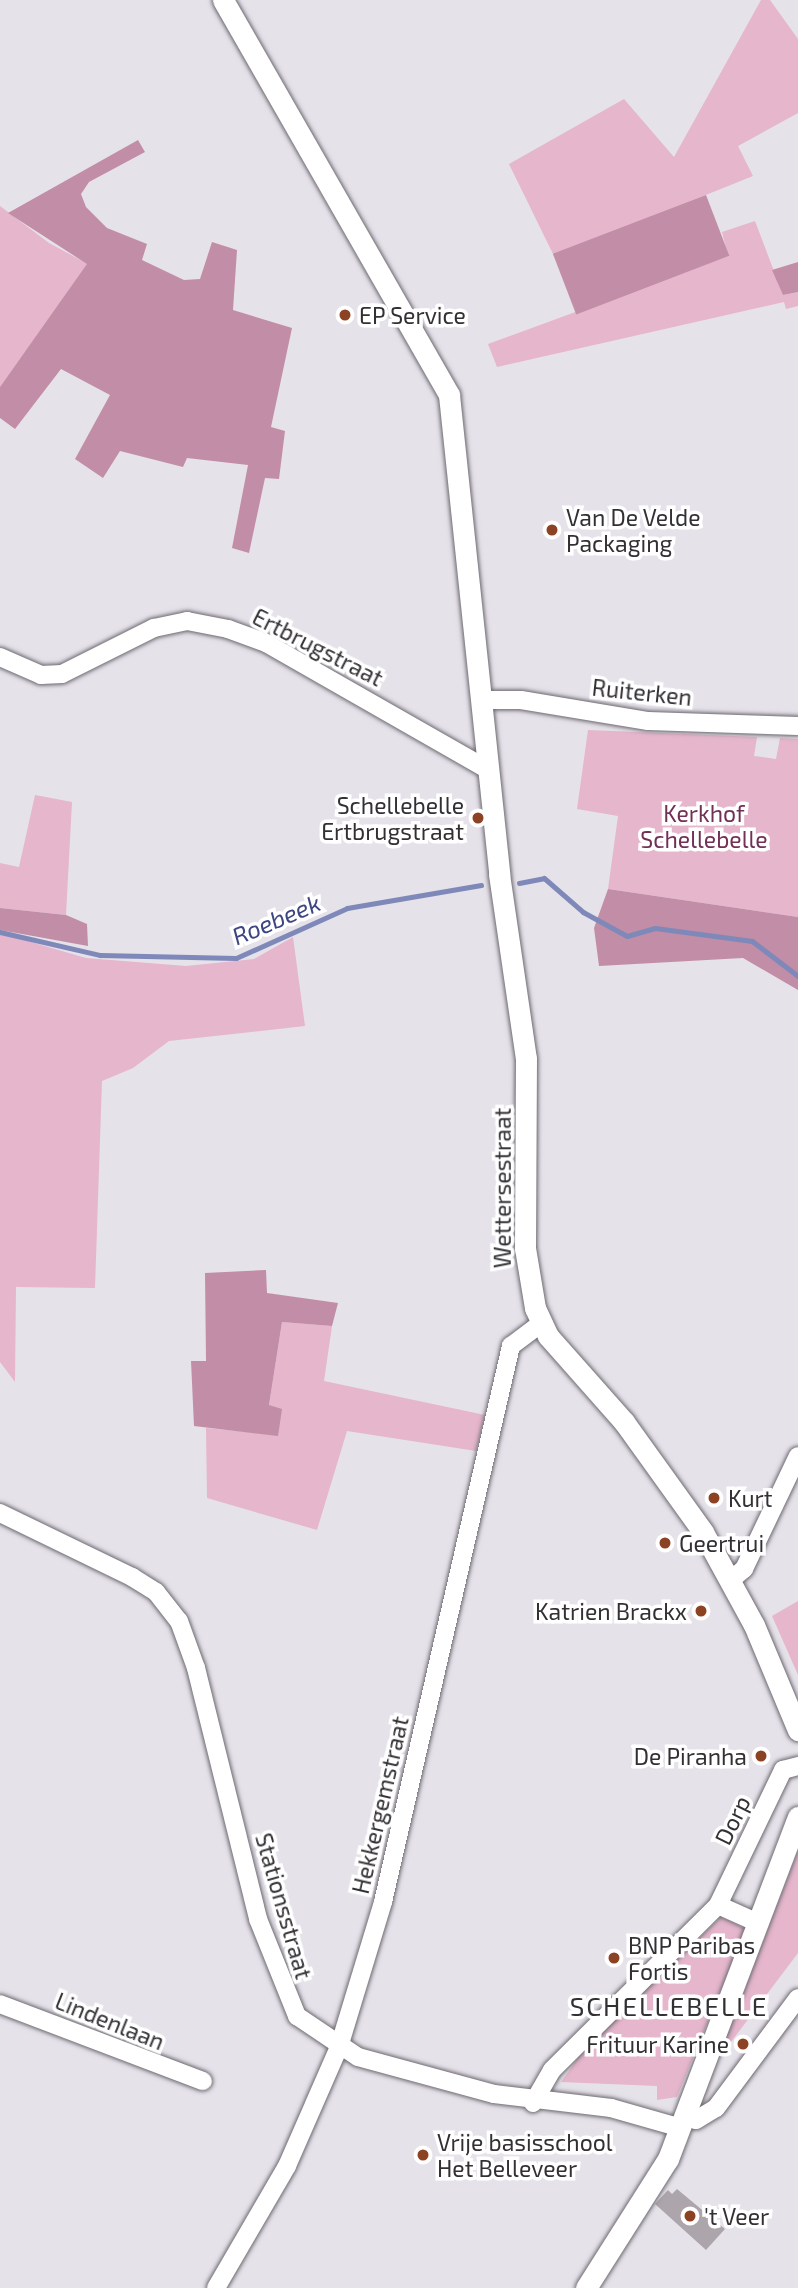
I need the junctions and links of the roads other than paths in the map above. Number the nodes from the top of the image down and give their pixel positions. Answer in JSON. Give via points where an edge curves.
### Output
{"nodes":[{"id":1,"x":223,"y":0,"type":"edge"},
{"id":2,"x":0,"y":657,"type":"edge"},
{"id":3,"x":481,"y":700,"type":"junction"},
{"id":4,"x":798,"y":726,"type":"edge"},
{"id":5,"x":487,"y":769,"type":"junction"},
{"id":6,"x":541,"y":1323,"type":"junction"},
{"id":7,"x":798,"y":1456,"type":"edge"},
{"id":8,"x":0,"y":1513,"type":"edge"},
{"id":9,"x":732,"y":1578,"type":"junction"},
{"id":10,"x":797,"y":1727,"type":"edge"},
{"id":11,"x":798,"y":1766,"type":"edge"},
{"id":12,"x":798,"y":1817,"type":"edge"},
{"id":13,"x":718,"y":1905,"type":"junction"},
{"id":14,"x":758,"y":1923,"type":"junction"},
{"id":15,"x":798,"y":1998,"type":"edge"},
{"id":16,"x":0,"y":2004,"type":"edge"},
{"id":17,"x":339,"y":2047,"type":"junction"},
{"id":18,"x":203,"y":2081,"type":"dead end"},
{"id":19,"x":533,"y":2103,"type":"junction"},
{"id":20,"x":684,"y":2123,"type":"junction"},
{"id":21,"x":216,"y":2288,"type":"edge"},
{"id":22,"x":586,"y":2288,"type":"edge"}],
"edges":[{"from":1,"to":3,"type":"main road","name":"Wettersestraat","via":[[449,396]]},
{"from":2,"to":5,"type":"street","name":"Ertbrugstraat","via":[[41,675],[62,674],[154,628],[187,621],[228,629],[278,650]]},
{"from":3,"to":4,"type":"street","name":"Ruiterken","via":[[521,700],[648,722]]},
{"from":3,"to":5,"type":"main road","name":"Wettersestraat"},
{"from":5,"to":6,"type":"main road","name":"Wettersestraat","via":[[526,1058],[525,1248]]},
{"from":6,"to":9,"type":"main road","name":"Wettersestraat","via":[[671,1485]]},
{"from":6,"to":17,"type":"street","name":"Hekkergemstraat","via":[[511,1346],[383,1902]]},
{"from":7,"to":9,"type":"street","via":[[744,1569]]},
{"from":8,"to":17,"type":"street","name":"Stationsstraat","via":[[132,1577],[170,1607],[190,1646],[258,1919],[285,1997],[297,2016]]},
{"from":9,"to":10,"type":"main road","name":"Wettersestraat"},
{"from":11,"to":13,"type":"street","name":"Dorp","via":[[783,1770]]},
{"from":12,"to":14,"type":"main road"},
{"from":13,"to":14,"type":"street"},
{"from":13,"to":19,"type":"street","name":"Dorp","via":[[552,2070]]},
{"from":14,"to":20,"type":"main road"},
{"from":15,"to":20,"type":"street","via":[[716,2108]]},
{"from":16,"to":18,"type":"street","name":"Lindenlaan"},
{"from":17,"to":19,"type":"street","name":"Stationsstraat"},
{"from":17,"to":21,"type":"street","name":"Hekkergemstraat","via":[[287,2166]]},
{"from":19,"to":20,"type":"street","name":"Stationsstraat","via":[[611,2108]]},
{"from":20,"to":22,"type":"main road","via":[[659,2176]]}]}
